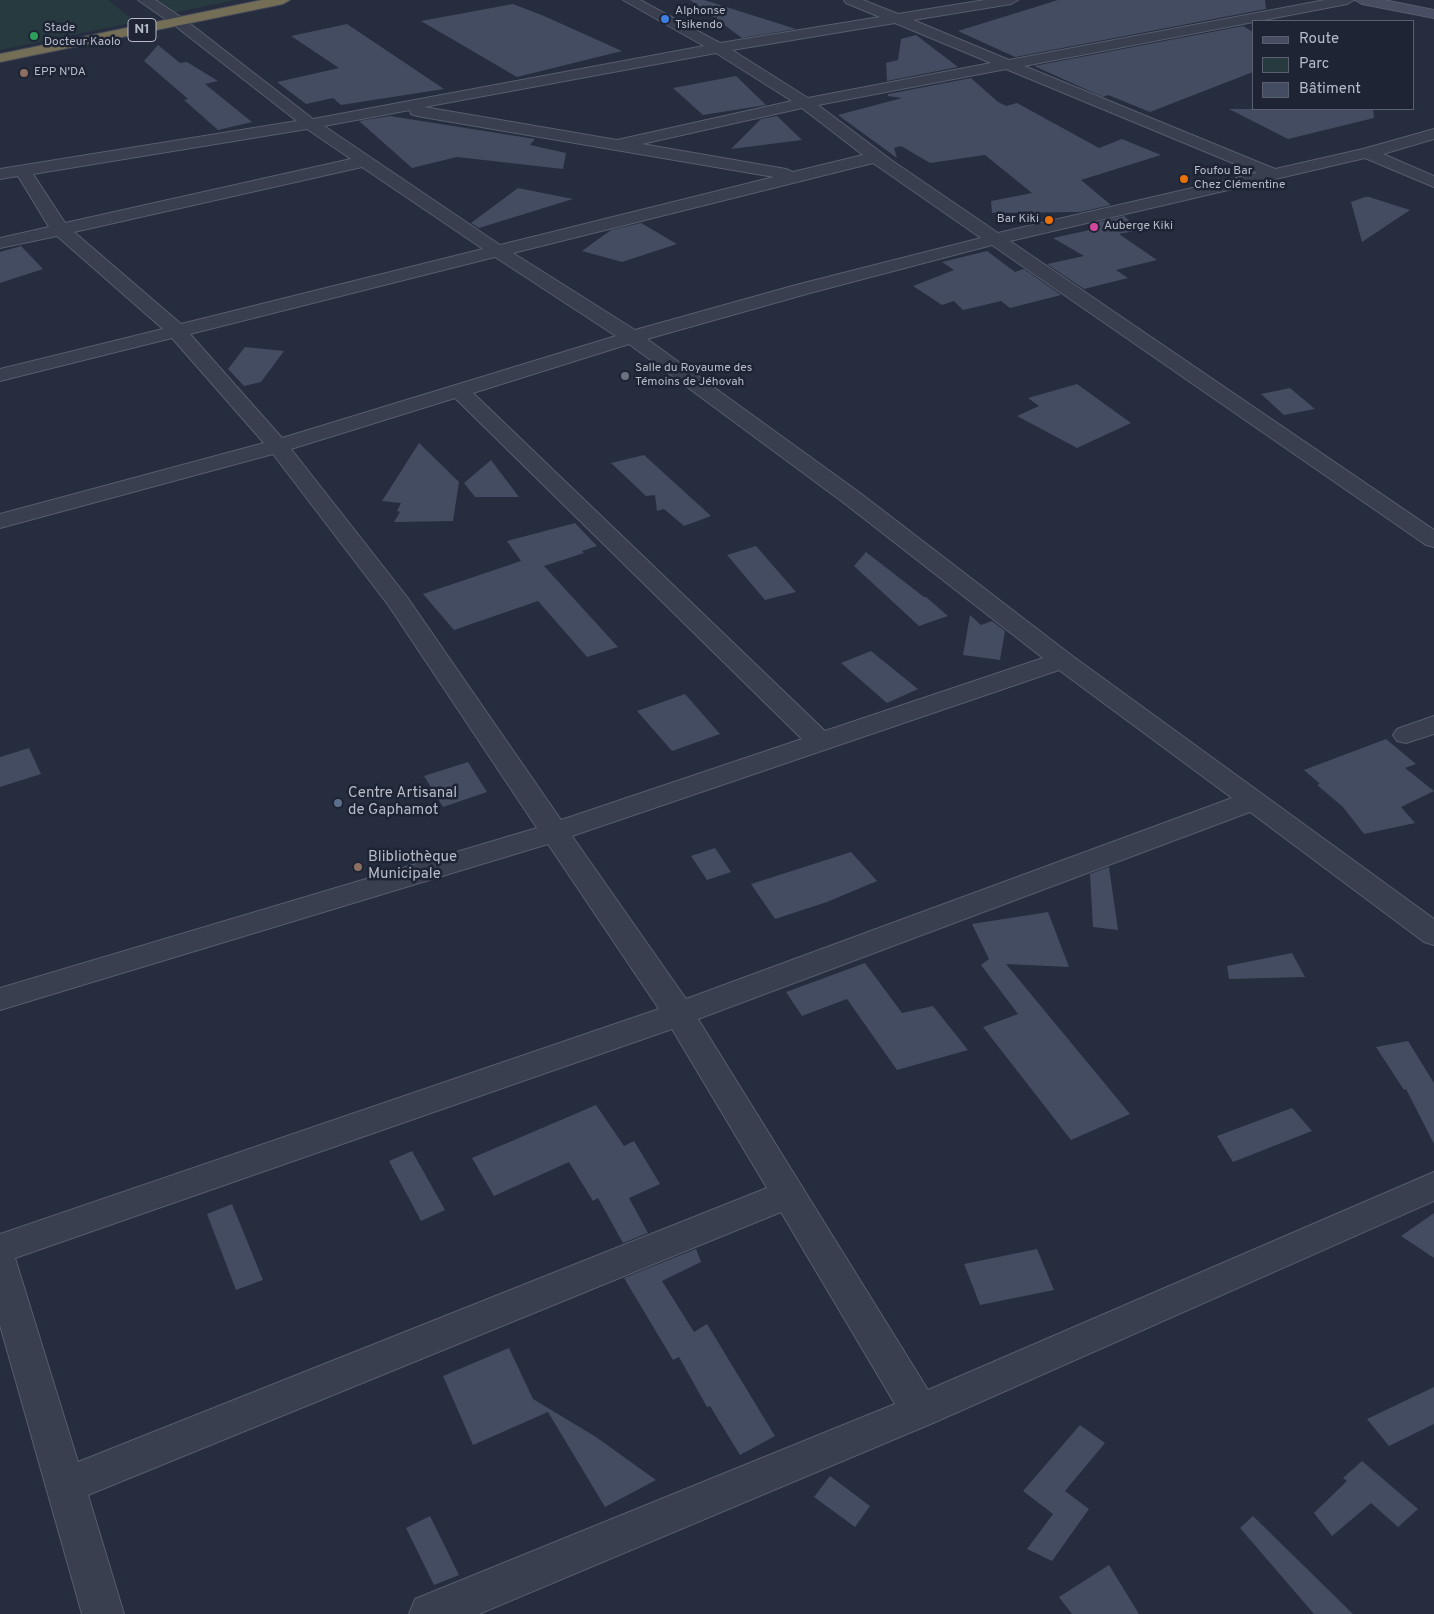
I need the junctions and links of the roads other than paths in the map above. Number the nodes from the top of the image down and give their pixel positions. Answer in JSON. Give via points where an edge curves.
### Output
{"nodes":[{"id":1,"x":145,"y":0,"type":"edge"},
{"id":2,"x":283,"y":0,"type":"edge"},
{"id":3,"x":630,"y":0,"type":"edge"},
{"id":4,"x":851,"y":0,"type":"edge"},
{"id":5,"x":1011,"y":0,"type":"edge"},
{"id":6,"x":1347,"y":0,"type":"edge"},
{"id":7,"x":1362,"y":0,"type":"edge"},
{"id":8,"x":1434,"y":14,"type":"edge"},
{"id":9,"x":894,"y":18,"type":"junction"},
{"id":10,"x":179,"y":22,"type":"junction"},
{"id":11,"x":718,"y":48,"type":"junction"},
{"id":12,"x":0,"y":58,"type":"edge"},
{"id":13,"x":1007,"y":64,"type":"junction"},
{"id":14,"x":805,"y":103,"type":"junction"},
{"id":15,"x":398,"y":108,"type":"junction"},
{"id":16,"x":310,"y":124,"type":"junction"},
{"id":17,"x":1434,"y":134,"type":"edge"},
{"id":18,"x":618,"y":145,"type":"junction"},
{"id":19,"x":1367,"y":153,"type":"junction"},
{"id":20,"x":875,"y":157,"type":"junction"},
{"id":21,"x":364,"y":161,"type":"junction"},
{"id":22,"x":11,"y":172,"type":"edge"},
{"id":23,"x":1275,"y":175,"type":"junction"},
{"id":24,"x":797,"y":176,"type":"junction"},
{"id":25,"x":1434,"y":182,"type":"edge"},
{"id":26,"x":59,"y":228,"type":"junction"},
{"id":27,"x":996,"y":239,"type":"junction"},
{"id":28,"x":0,"y":242,"type":"edge"},
{"id":29,"x":496,"y":250,"type":"junction"},
{"id":30,"x":177,"y":331,"type":"junction"},
{"id":31,"x":632,"y":337,"type":"junction"},
{"id":32,"x":0,"y":375,"type":"edge"},
{"id":33,"x":458,"y":390,"type":"junction"},
{"id":34,"x":278,"y":446,"type":"junction"},
{"id":35,"x":0,"y":521,"type":"edge"},
{"id":36,"x":1434,"y":540,"type":"edge"},
{"id":37,"x":1062,"y":660,"type":"junction"},
{"id":38,"x":1434,"y":724,"type":"edge"},
{"id":39,"x":1406,"y":735,"type":"dead end"},
{"id":40,"x":822,"y":743,"type":"junction"},
{"id":41,"x":1252,"y":801,"type":"junction"},
{"id":42,"x":555,"y":832,"type":"junction"},
{"id":43,"x":1434,"y":934,"type":"edge"},
{"id":44,"x":0,"y":999,"type":"edge"},
{"id":45,"x":679,"y":1014,"type":"junction"},
{"id":46,"x":1434,"y":1186,"type":"edge"},
{"id":47,"x":788,"y":1194,"type":"junction"},
{"id":48,"x":0,"y":1249,"type":"edge"},
{"id":49,"x":0,"y":1263,"type":"edge"},
{"id":50,"x":920,"y":1411,"type":"junction"},
{"id":51,"x":65,"y":1486,"type":"junction"},
{"id":52,"x":103,"y":1614,"type":"edge"},
{"id":53,"x":430,"y":1614,"type":"edge"}],
"edges":[{"from":1,"to":10,"type":"street"},
{"from":2,"to":10,"type":"highway","number":"N1"},
{"from":3,"to":11,"type":"street"},
{"from":4,"to":9,"type":"street"},
{"from":5,"to":9,"type":"street"},
{"from":6,"to":13,"type":"street"},
{"from":7,"to":8,"type":"main road"},
{"from":9,"to":11,"type":"street"},
{"from":9,"to":13,"type":"street"},
{"from":10,"to":12,"type":"highway","number":"N1"},
{"from":10,"to":16,"type":"street"},
{"from":11,"to":14,"type":"street"},
{"from":11,"to":15,"type":"street"},
{"from":13,"to":14,"type":"street"},
{"from":13,"to":23,"type":"street"},
{"from":14,"to":18,"type":"street"},
{"from":14,"to":20,"type":"street"},
{"from":15,"to":16,"type":"street"},
{"from":15,"to":18,"type":"street"},
{"from":16,"to":21,"type":"street"},
{"from":16,"to":22,"type":"street"},
{"from":17,"to":19,"type":"street"},
{"from":18,"to":24,"type":"street"},
{"from":19,"to":23,"type":"street"},
{"from":19,"to":25,"type":"street"},
{"from":20,"to":24,"type":"street"},
{"from":20,"to":27,"type":"street"},
{"from":21,"to":26,"type":"street"},
{"from":21,"to":29,"type":"street"},
{"from":22,"to":26,"type":"street"},
{"from":23,"to":27,"type":"street"},
{"from":24,"to":29,"type":"street"},
{"from":26,"to":28,"type":"street"},
{"from":26,"to":30,"type":"street"},
{"from":27,"to":31,"type":"street"},
{"from":27,"to":36,"type":"street"},
{"from":29,"to":30,"type":"street"},
{"from":29,"to":31,"type":"street"},
{"from":30,"to":32,"type":"street"},
{"from":30,"to":34,"type":"street"},
{"from":31,"to":33,"type":"street"},
{"from":31,"to":37,"type":"street","via":[[852,498]]},
{"from":33,"to":34,"type":"street"},
{"from":33,"to":40,"type":"street"},
{"from":34,"to":35,"type":"street"},
{"from":34,"to":42,"type":"street","via":[[398,602]]},
{"from":37,"to":40,"type":"street"},
{"from":37,"to":41,"type":"street"},
{"from":38,"to":39,"type":"street"},
{"from":40,"to":42,"type":"street"},
{"from":41,"to":43,"type":"street"},
{"from":41,"to":45,"type":"street"},
{"from":42,"to":44,"type":"street"},
{"from":42,"to":45,"type":"street"},
{"from":45,"to":47,"type":"street"},
{"from":45,"to":48,"type":"street"},
{"from":46,"to":50,"type":"street"},
{"from":47,"to":50,"type":"street"},
{"from":47,"to":51,"type":"street"},
{"from":49,"to":51,"type":"street"},
{"from":50,"to":53,"type":"street"},
{"from":51,"to":52,"type":"street"}]}
